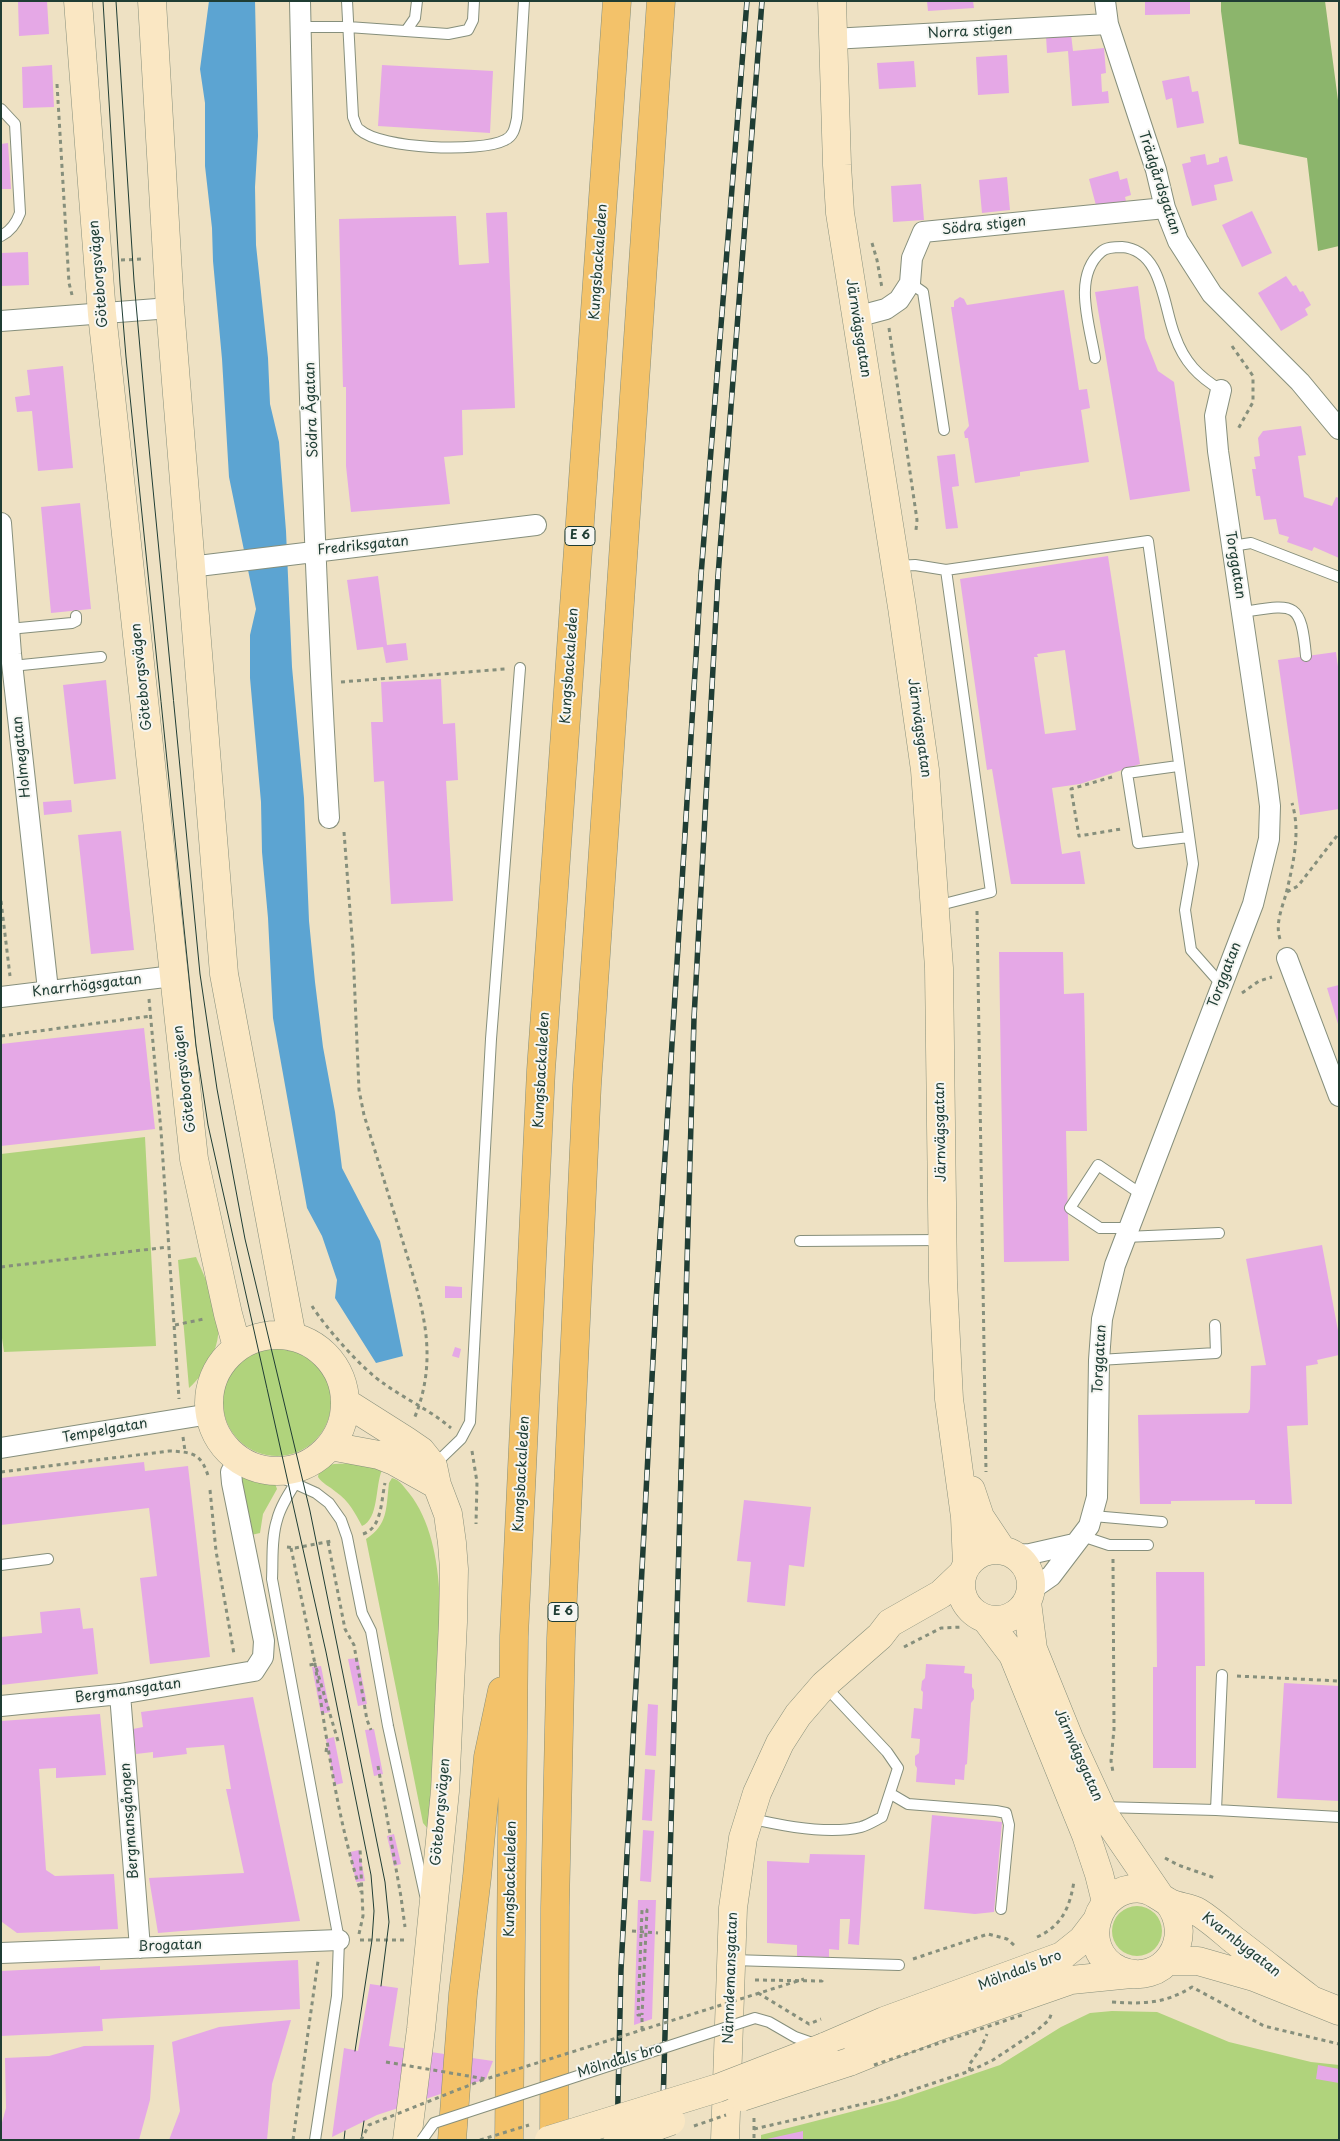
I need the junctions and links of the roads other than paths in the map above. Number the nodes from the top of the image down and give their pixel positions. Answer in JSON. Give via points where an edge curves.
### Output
{"nodes":[{"id":1,"x":78,"y":1,"type":"edge"},
{"id":2,"x":152,"y":1,"type":"edge"},
{"id":3,"x":300,"y":1,"type":"edge"},
{"id":4,"x":348,"y":1,"type":"edge"},
{"id":5,"x":418,"y":1,"type":"edge"},
{"id":6,"x":474,"y":1,"type":"edge"},
{"id":7,"x":524,"y":1,"type":"edge"},
{"id":8,"x":617,"y":1,"type":"edge"},
{"id":9,"x":661,"y":1,"type":"edge"},
{"id":10,"x":832,"y":1,"type":"edge"},
{"id":11,"x":1106,"y":1,"type":"edge"},
{"id":12,"x":1108,"y":24,"type":"junction"},
{"id":13,"x":301,"y":27,"type":"junction"},
{"id":14,"x":348,"y":27,"type":"junction"},
{"id":15,"x":406,"y":31,"type":"junction"},
{"id":16,"x":832,"y":39,"type":"junction"},
{"id":17,"x":1,"y":108,"type":"edge"},
{"id":18,"x":1165,"y":208,"type":"junction"},
{"id":19,"x":1,"y":236,"type":"edge"},
{"id":20,"x":910,"y":283,"type":"junction"},
{"id":21,"x":170,"y":308,"type":"junction"},
{"id":22,"x":102,"y":314,"type":"junction"},
{"id":23,"x":856,"y":317,"type":"junction"},
{"id":24,"x":1,"y":321,"type":"edge"},
{"id":25,"x":1095,"y":358,"type":"dead end"},
{"id":26,"x":1221,"y":390,"type":"joint"},
{"id":27,"x":944,"y":430,"type":"dead end"},
{"id":28,"x":1339,"y":430,"type":"edge"},
{"id":29,"x":1,"y":523,"type":"edge"},
{"id":30,"x":536,"y":525,"type":"dead end"},
{"id":31,"x":1232,"y":546,"type":"junction"},
{"id":32,"x":309,"y":553,"type":"junction"},
{"id":33,"x":896,"y":566,"type":"junction"},
{"id":34,"x":190,"y":567,"type":"junction"},
{"id":35,"x":946,"y":570,"type":"junction"},
{"id":36,"x":1339,"y":577,"type":"edge"},
{"id":37,"x":1243,"y":612,"type":"junction"},
{"id":38,"x":76,"y":616,"type":"dead end"},
{"id":39,"x":9,"y":629,"type":"junction"},
{"id":40,"x":1306,"y":656,"type":"dead end"},
{"id":41,"x":102,"y":657,"type":"dead end"},
{"id":42,"x":8,"y":658,"type":"edge"},
{"id":43,"x":520,"y":668,"type":"road end"},
{"id":44,"x":1178,"y":766,"type":"junction"},
{"id":45,"x":329,"y":818,"type":"road end"},
{"id":46,"x":1189,"y":837,"type":"junction"},
{"id":47,"x":935,"y":907,"type":"junction"},
{"id":48,"x":1286,"y":958,"type":"road end"},
{"id":49,"x":160,"y":978,"type":"junction"},
{"id":50,"x":1221,"y":984,"type":"junction"},
{"id":51,"x":6,"y":988,"type":"edge"},
{"id":52,"x":48,"y":990,"type":"junction"},
{"id":53,"x":1339,"y":1096,"type":"edge"},
{"id":54,"x":1141,"y":1194,"type":"junction"},
{"id":55,"x":1126,"y":1233,"type":"junction"},
{"id":56,"x":1219,"y":1233,"type":"dead end"},
{"id":57,"x":942,"y":1240,"type":"junction"},
{"id":58,"x":800,"y":1241,"type":"dead end"},
{"id":59,"x":1215,"y":1326,"type":"dead end"},
{"id":60,"x":292,"y":1337,"type":"junction"},
{"id":61,"x":237,"y":1348,"type":"junction"},
{"id":62,"x":1099,"y":1360,"type":"junction"},
{"id":63,"x":345,"y":1402,"type":"junction"},
{"id":64,"x":210,"y":1414,"type":"junction"},
{"id":65,"x":330,"y":1446,"type":"junction"},
{"id":66,"x":1,"y":1448,"type":"edge"},
{"id":67,"x":399,"y":1450,"type":"junction"},
{"id":68,"x":958,"y":1459,"type":"junction"},
{"id":69,"x":239,"y":1460,"type":"junction"},
{"id":70,"x":301,"y":1474,"type":"junction"},
{"id":71,"x":430,"y":1476,"type":"junction"},
{"id":72,"x":1093,"y":1516,"type":"junction"},
{"id":73,"x":1162,"y":1522,"type":"dead end"},
{"id":74,"x":1078,"y":1540,"type":"junction"},
{"id":75,"x":1148,"y":1545,"type":"dead end"},
{"id":76,"x":1008,"y":1552,"type":"junction"},
{"id":77,"x":48,"y":1560,"type":"dead end"},
{"id":78,"x":1,"y":1565,"type":"edge"},
{"id":79,"x":965,"y":1569,"type":"junction"},
{"id":80,"x":1029,"y":1596,"type":"junction"},
{"id":81,"x":979,"y":1614,"type":"junction"},
{"id":82,"x":514,"y":1636,"type":"junction"},
{"id":83,"x":880,"y":1636,"type":"junction"},
{"id":84,"x":1222,"y":1675,"type":"road end"},
{"id":85,"x":824,"y":1685,"type":"junction"},
{"id":86,"x":120,"y":1694,"type":"junction"},
{"id":87,"x":1,"y":1706,"type":"edge"},
{"id":88,"x":891,"y":1794,"type":"junction"},
{"id":89,"x":1101,"y":1807,"type":"junction"},
{"id":90,"x":1216,"y":1810,"type":"junction"},
{"id":91,"x":1339,"y":1816,"type":"edge"},
{"id":92,"x":748,"y":1818,"type":"junction"},
{"id":93,"x":1164,"y":1899,"type":"junction"},
{"id":94,"x":1001,"y":1909,"type":"dead end"},
{"id":95,"x":1101,"y":1913,"type":"junction"},
{"id":96,"x":431,"y":1925,"type":"junction"},
{"id":97,"x":330,"y":1940,"type":"junction"},
{"id":98,"x":140,"y":1948,"type":"junction"},
{"id":99,"x":1,"y":1953,"type":"edge"},
{"id":100,"x":731,"y":1960,"type":"junction"},
{"id":101,"x":1168,"y":1960,"type":"junction"},
{"id":102,"x":899,"y":1965,"type":"road end"},
{"id":103,"x":1131,"y":1974,"type":"junction"},
{"id":104,"x":1017,"y":1991,"type":"junction"},
{"id":105,"x":1309,"y":1998,"type":"junction"},
{"id":106,"x":1339,"y":2011,"type":"edge"},
{"id":107,"x":824,"y":2047,"type":"junction"},
{"id":108,"x":849,"y":2062,"type":"junction"},
{"id":109,"x":315,"y":2140,"type":"edge"},
{"id":110,"x":407,"y":2140,"type":"edge"},
{"id":111,"x":422,"y":2140,"type":"edge"},
{"id":112,"x":452,"y":2140,"type":"edge"},
{"id":113,"x":509,"y":2140,"type":"edge"},
{"id":114,"x":548,"y":2140,"type":"edge"},
{"id":115,"x":554,"y":2140,"type":"edge"},
{"id":116,"x":618,"y":2140,"type":"edge"},
{"id":117,"x":725,"y":2140,"type":"edge"}],
"edges":[{"from":1,"to":22,"type":"street","name":"Göteborgsvägen"},
{"from":2,"to":21,"type":"street"},
{"from":3,"to":13,"type":"street","name":"Södra Ågatan"},
{"from":4,"to":14,"type":"lane"},
{"from":5,"to":15,"type":"lane","via":[[415,18]]},
{"from":6,"to":15,"type":"lane","via":[[473,20],[468,30],[448,34]]},
{"from":7,"to":14,"type":"lane","via":[[514,132],[507,140],[491,145],[464,148],[392,144],[371,138],[358,129],[354,117]]},
{"from":8,"to":82,"type":"highway","name":"Kungsbackaleden","number":"E 6","via":[[542,1070]]},
{"from":9,"to":115,"type":"highway","number":"E 6","via":[[587,1094],[561,1638]]},
{"from":10,"to":16,"type":"street","name":"Järnvägsgatan"},
{"from":11,"to":12,"type":"street","name":"Trädgårdsgatan"},
{"from":12,"to":16,"type":"street","name":"Norra stigen"},
{"from":12,"to":18,"type":"street","name":"Trädgårdsgatan","via":[[1156,170]]},
{"from":13,"to":14,"type":"lane"},
{"from":13,"to":32,"type":"street","name":"Södra Ågatan"},
{"from":14,"to":15,"type":"lane"},
{"from":16,"to":23,"type":"street","name":"Järnvägsgatan","via":[[840,213]]},
{"from":17,"to":19,"type":"lane","via":[[15,124],[20,213],[11,230]]},
{"from":18,"to":20,"type":"street","name":"Södra stigen","via":[[923,232],[912,258]]},
{"from":18,"to":28,"type":"street","name":"Trädgårdsgatan","via":[[1178,241],[1212,294],[1300,382]]},
{"from":20,"to":23,"type":"street","via":[[899,300],[886,309]]},
{"from":20,"to":27,"type":"lane","via":[[923,292]]},
{"from":21,"to":22,"type":"street"},
{"from":21,"to":34,"type":"street"},
{"from":22,"to":24,"type":"street"},
{"from":22,"to":49,"type":"street","name":"Göteborgsvägen"},
{"from":23,"to":33,"type":"street","name":"Järnvägsgatan"},
{"from":25,"to":26,"type":"lane","via":[[1085,293],[1088,271],[1092,259],[1104,250],[1128,248],[1139,251],[1150,263],[1160,284],[1175,337],[1194,371]]},
{"from":26,"to":31,"type":"street","name":"Torggatan","via":[[1214,416]]},
{"from":29,"to":39,"type":"street","name":"Holmegatan"},
{"from":30,"to":32,"type":"street","name":"Fredriksgatan"},
{"from":31,"to":36,"type":"lane","via":[[1251,543]]},
{"from":31,"to":37,"type":"street","name":"Torggatan"},
{"from":32,"to":34,"type":"street","name":"Fredriksgatan"},
{"from":32,"to":45,"type":"street","name":"Södra Ågatan"},
{"from":33,"to":35,"type":"lane","via":[[915,565]]},
{"from":33,"to":47,"type":"street","name":"Järnvägsgatan","via":[[925,770]]},
{"from":34,"to":60,"type":"street","via":[[224,974]]},
{"from":35,"to":44,"type":"lane","via":[[1148,541]]},
{"from":35,"to":47,"type":"lane","via":[[991,892]]},
{"from":37,"to":40,"type":"lane","via":[[1282,607],[1298,614],[1302,621]]},
{"from":37,"to":50,"type":"street","name":"Torggatan","via":[[1270,806],[1269,839],[1253,904]]},
{"from":38,"to":39,"type":"lane","via":[[72,623]]},
{"from":39,"to":42,"type":"street","name":"Holmegatan"},
{"from":41,"to":42,"type":"lane"},
{"from":42,"to":52,"type":"street","name":"Holmegatan"},
{"from":43,"to":71,"type":"lane","via":[[491,1048],[470,1422],[461,1439]]},
{"from":44,"to":46,"type":"lane"},
{"from":44,"to":46,"type":"lane","via":[[1127,773],[1138,843]]},
{"from":46,"to":50,"type":"lane","via":[[1193,864],[1185,910],[1191,950]]},
{"from":47,"to":57,"type":"street","name":"Järnvägsgatan","via":[[939,968]]},
{"from":48,"to":53,"type":"street"},
{"from":49,"to":52,"type":"street","name":"Knarrhögsgatan"},
{"from":49,"to":61,"type":"street","name":"Göteborgsvägen","via":[[194,1159]]},
{"from":50,"to":54,"type":"street","name":"Torggatan"},
{"from":51,"to":52,"type":"street","name":"Knarrhögsgatan"},
{"from":54,"to":55,"type":"street","name":"Torggatan"},
{"from":54,"to":55,"type":"lane","via":[[1098,1165],[1070,1208],[1100,1228]]},
{"from":55,"to":56,"type":"lane"},
{"from":55,"to":62,"type":"street","name":"Torggatan","via":[[1102,1319]]},
{"from":57,"to":58,"type":"lane"},
{"from":57,"to":68,"type":"street","name":"Järnvägsgatan","via":[[949,1399]]},
{"from":59,"to":62,"type":"lane","via":[[1216,1353]]},
{"from":60,"to":61,"type":"street","via":[[262,1337]]},
{"from":60,"to":63,"type":"street","via":[[313,1345],[330,1360],[341,1380]]},
{"from":61,"to":64,"type":"street","via":[[214,1377],[209,1392]]},
{"from":62,"to":72,"type":"street","name":"Torggatan","via":[[1097,1497]]},
{"from":63,"to":65,"type":"street","via":[[342,1425]]},
{"from":63,"to":67,"type":"street","name":"Göteborgsvägen"},
{"from":64,"to":66,"type":"street","name":"Tempelgatan"},
{"from":64,"to":69,"type":"street","via":[[219,1440]]},
{"from":65,"to":67,"type":"street","name":"Göteborgsvägen","via":[[379,1455]]},
{"from":65,"to":70,"type":"street"},
{"from":67,"to":71,"type":"street","name":"Göteborgsvägen","via":[[420,1451]]},
{"from":68,"to":76,"type":"street","name":"Järnvägsgatan","via":[[980,1516]]},
{"from":68,"to":79,"type":"street","name":"Järnvägsgatan","via":[[965,1517]]},
{"from":69,"to":70,"type":"street","via":[[252,1467]]},
{"from":69,"to":86,"type":"street","name":"Bergmansgatan","via":[[231,1472],[264,1642],[263,1657],[254,1672]]},
{"from":70,"to":96,"type":"lane","via":[[310,1490],[329,1503],[341,1520],[347,1537],[362,1613],[371,1631]]},
{"from":70,"to":97,"type":"lane","via":[[276,1520],[272,1579]]},
{"from":71,"to":96,"type":"street","name":"Göteborgsvägen","via":[[448,1514],[454,1569],[445,1791]]},
{"from":72,"to":73,"type":"lane"},
{"from":72,"to":74,"type":"street","name":"Torggatan"},
{"from":74,"to":75,"type":"lane","via":[[1109,1545]]},
{"from":74,"to":76,"type":"street","via":[[1030,1554]]},
{"from":74,"to":80,"type":"street","name":"Torggatan","via":[[1051,1576]]},
{"from":76,"to":79,"type":"street","via":[[986,1551]]},
{"from":76,"to":80,"type":"street","via":[[1028,1570]]},
{"from":77,"to":78,"type":"lane"},
{"from":79,"to":81,"type":"street","via":[[962,1594]]},
{"from":79,"to":83,"type":"street","name":"Nämndemansgatan","via":[[941,1594],[890,1623]]},
{"from":80,"to":81,"type":"street","via":[[1019,1611],[1009,1617],[997,1620]]},
{"from":80,"to":89,"type":"street","name":"Järnvägsgatan","via":[[1034,1650]]},
{"from":81,"to":83,"type":"street","name":"Nämndemansgatan","via":[[942,1614],[897,1635]]},
{"from":81,"to":95,"type":"street","name":"Järnvägsgatan","via":[[1013,1655],[1086,1835],[1093,1858]]},
{"from":82,"to":112,"type":"highway","via":[[488,1757],[463,1994]]},
{"from":82,"to":113,"type":"highway","name":"Kungsbackaleden","number":"E 6"},
{"from":83,"to":85,"type":"street","name":"Nämndemansgatan"},
{"from":84,"to":90,"type":"lane"},
{"from":85,"to":88,"type":"lane","via":[[898,1768]]},
{"from":85,"to":92,"type":"street","name":"Nämndemansgatan","via":[[798,1715],[780,1743]]},
{"from":86,"to":87,"type":"street","name":"Bergmansgatan"},
{"from":86,"to":98,"type":"street","name":"Bergmansgången"},
{"from":88,"to":92,"type":"lane","via":[[882,1816],[862,1827],[801,1828]]},
{"from":88,"to":94,"type":"lane","via":[[908,1804],[1006,1813],[1009,1825]]},
{"from":89,"to":90,"type":"lane"},
{"from":89,"to":93,"type":"street","name":"Järnvägsgatan"},
{"from":90,"to":91,"type":"lane"},
{"from":92,"to":100,"type":"street","name":"Nämndemansgatan","via":[[736,1881]]},
{"from":93,"to":95,"type":"street","via":[[1146,1890],[1132,1889],[1118,1894]]},
{"from":93,"to":101,"type":"street","via":[[1175,1913],[1180,1931],[1176,1950]]},
{"from":93,"to":105,"type":"street","name":"Kvarnbygatan","via":[[1197,1911]]},
{"from":95,"to":103,"type":"street","via":[[1096,1941],[1102,1956],[1115,1968]]},
{"from":95,"to":104,"type":"street","name":"Mölndals bro","via":[[1070,1951]]},
{"from":96,"to":110,"type":"street","name":"Göteborgsvägen"},
{"from":97,"to":98,"type":"street","name":"Brogatan"},
{"from":97,"to":109,"type":"lane","via":[[337,1996]]},
{"from":98,"to":99,"type":"street","name":"Brogatan"},
{"from":100,"to":102,"type":"lane"},
{"from":100,"to":117,"type":"street","name":"Nämndemansgatan"},
{"from":101,"to":103,"type":"street","via":[[1154,1970]]},
{"from":101,"to":105,"type":"street","name":"Kvarnbygatan","via":[[1198,1961],[1254,1977]]},
{"from":103,"to":104,"type":"street","name":"Mölndals bro","via":[[1071,1980]]},
{"from":104,"to":107,"type":"street","name":"Mölndals bro","via":[[884,2021]]},
{"from":104,"to":108,"type":"street","name":"Mölndals bro"},
{"from":105,"to":106,"type":"street","name":"Kvarnbygatan"},
{"from":107,"to":108,"type":"lane","name":"Mölndals bro"},
{"from":107,"to":111,"type":"lane","name":"Mölndals bro","bridge":true,"via":[[755,2018],[434,2123]]},
{"from":107,"to":114,"type":"street","name":"Mölndals bro","bridge":true,"via":[[718,2088]]},
{"from":108,"to":116,"type":"street","name":"Mölndals bro","bridge":true}]}
